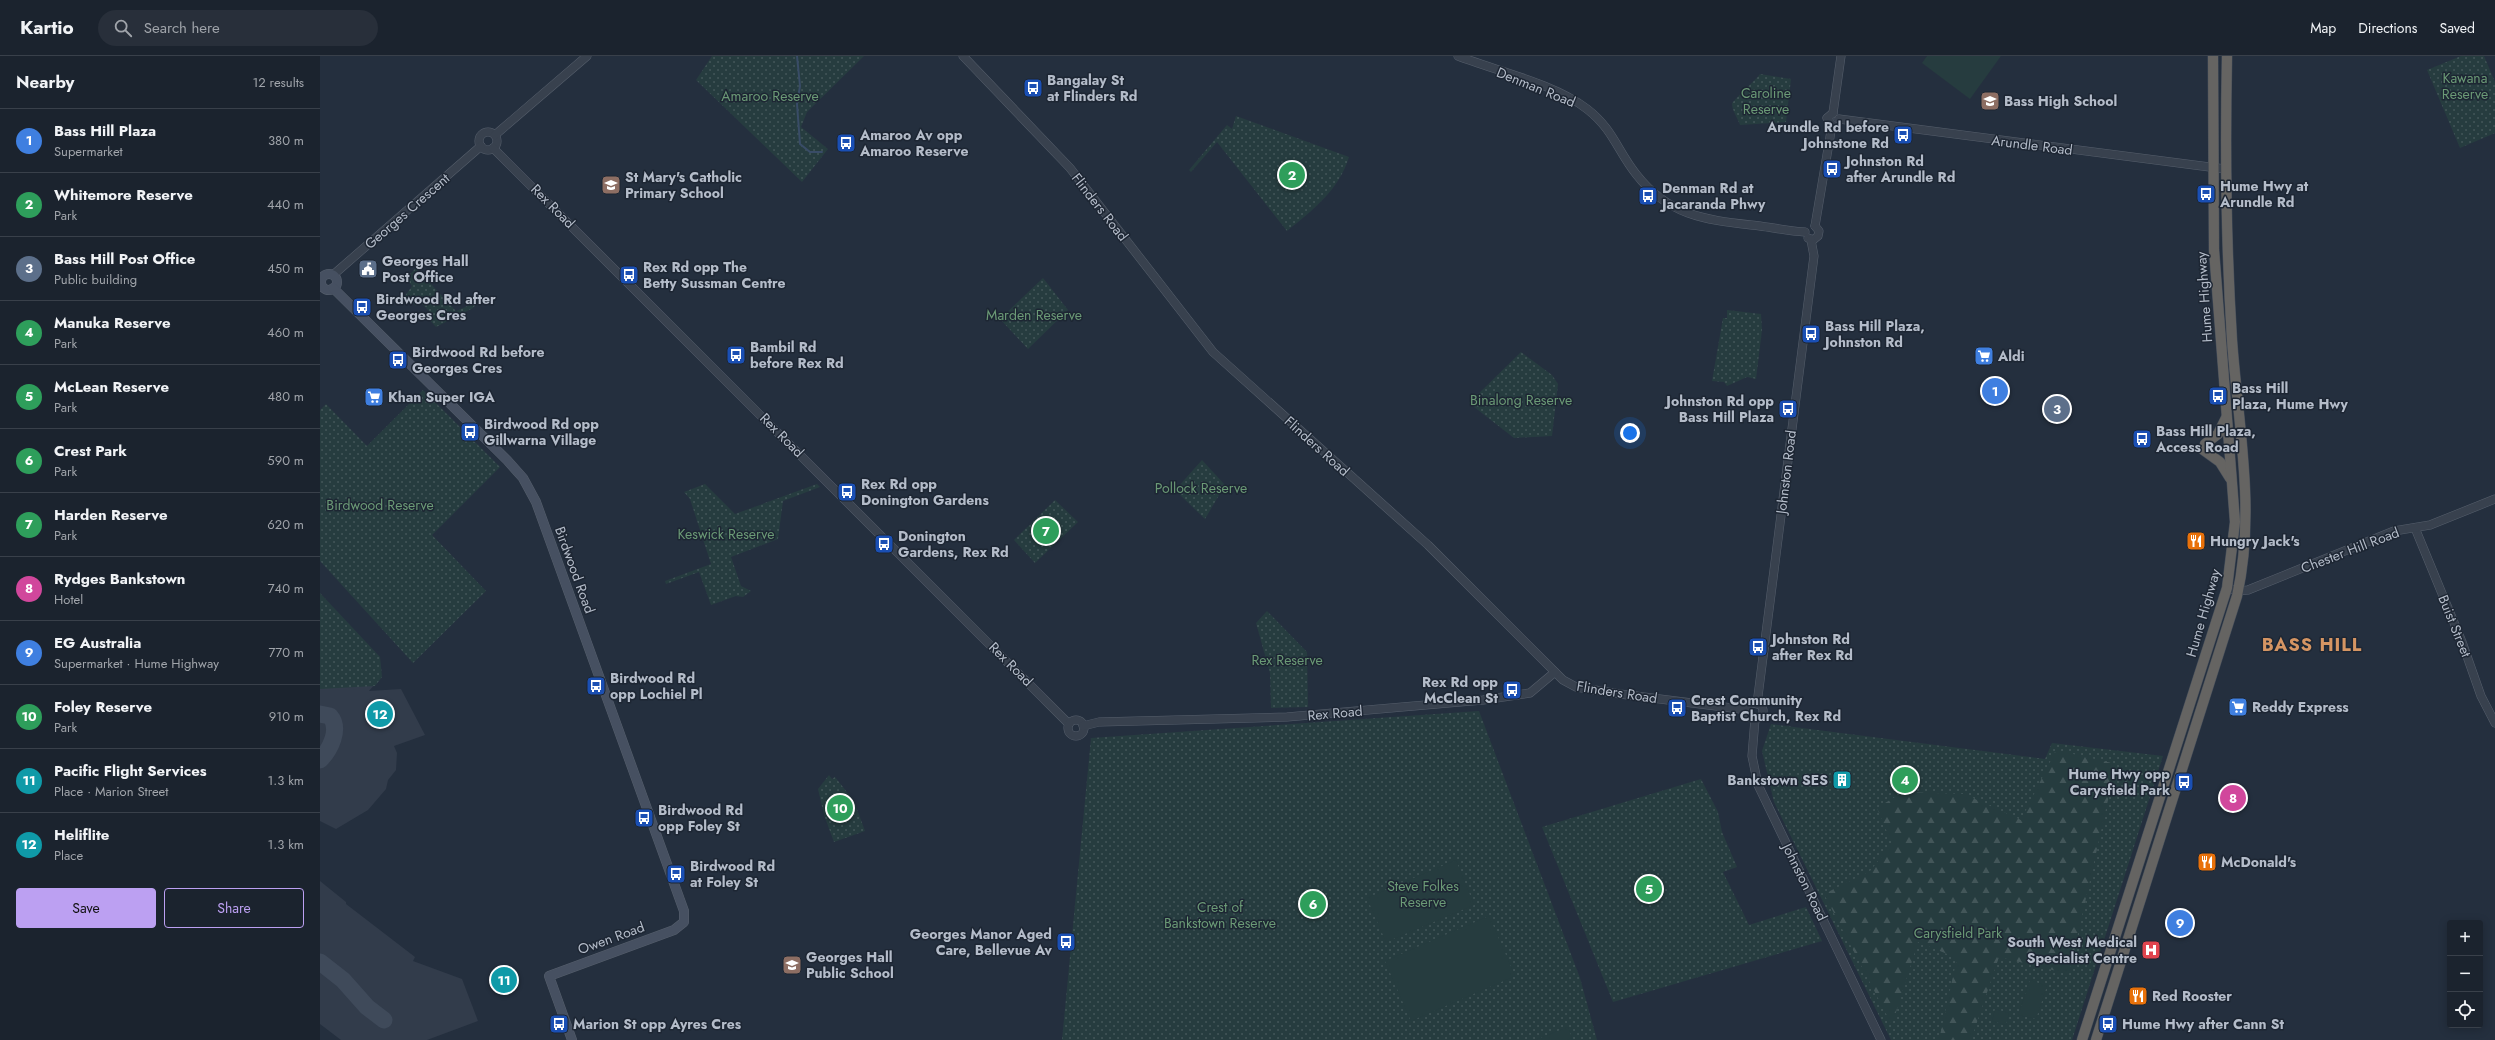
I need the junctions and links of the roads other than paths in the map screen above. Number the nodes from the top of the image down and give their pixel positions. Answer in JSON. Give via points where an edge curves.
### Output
{"nodes":[{"id":1,"x":587,"y":56,"type":"edge"},
{"id":2,"x":963,"y":56,"type":"edge"},
{"id":3,"x":1458,"y":56,"type":"edge"},
{"id":4,"x":1840,"y":56,"type":"edge"},
{"id":5,"x":2213,"y":56,"type":"edge"},
{"id":6,"x":2227,"y":56,"type":"edge"},
{"id":7,"x":1836,"y":116,"type":"junction"},
{"id":8,"x":495,"y":135,"type":"junction"},
{"id":9,"x":481,"y":146,"type":"junction"},
{"id":10,"x":493,"y":148,"type":"junction"},
{"id":11,"x":2214,"y":168,"type":"junction"},
{"id":12,"x":2225,"y":169,"type":"junction"},
{"id":13,"x":1815,"y":226,"type":"junction"},
{"id":14,"x":1805,"y":232,"type":"junction"},
{"id":15,"x":1811,"y":240,"type":"junction"},
{"id":16,"x":333,"y":276,"type":"junction"},
{"id":17,"x":321,"y":278,"type":"edge"},
{"id":18,"x":333,"y":288,"type":"junction"},
{"id":19,"x":2226,"y":418,"type":"junction"},
{"id":20,"x":2232,"y":482,"type":"junction"},
{"id":21,"x":2495,"y":499,"type":"edge"},
{"id":22,"x":2415,"y":528,"type":"junction"},
{"id":23,"x":2227,"y":588,"type":"junction"},
{"id":24,"x":2238,"y":591,"type":"junction"},
{"id":25,"x":1555,"y":672,"type":"junction"},
{"id":26,"x":1757,"y":704,"type":"junction"},
{"id":27,"x":1748,"y":710,"type":"junction"},
{"id":28,"x":1755,"y":719,"type":"junction"},
{"id":29,"x":2495,"y":723,"type":"edge"},
{"id":30,"x":1069,"y":724,"type":"junction"},
{"id":31,"x":1083,"y":726,"type":"junction"},
{"id":32,"x":682,"y":925,"type":"joint"},
{"id":33,"x":572,"y":1040,"type":"edge"},
{"id":34,"x":1881,"y":1040,"type":"edge"},
{"id":35,"x":2082,"y":1040,"type":"edge"},
{"id":36,"x":2096,"y":1040,"type":"edge"}],
"edges":[{"from":1,"to":8,"type":"street"},
{"from":2,"to":25,"type":"street","name":"Flinders Road","via":[[1070,168],[1213,352],[1428,545]]},
{"from":3,"to":14,"type":"street","name":"Denman Road","via":[[1565,95],[1585,107],[1611,132],[1644,184],[1676,209],[1710,220]]},
{"from":4,"to":7,"type":"street"},
{"from":5,"to":11,"type":"highway","name":"Hume Highway"},
{"from":6,"to":12,"type":"highway","name":"Hume Highway"},
{"from":7,"to":11,"type":"street","name":"Arundle Road"},
{"from":7,"to":13,"type":"street","via":[[1836,125],[1832,126]]},
{"from":8,"to":9,"type":"street","via":[[489,132],[482,134],[479,141]]},
{"from":8,"to":10,"type":"street","via":[[497,140]]},
{"from":9,"to":10,"type":"street","via":[[487,150]]},
{"from":9,"to":16,"type":"street","name":"Georges Crescent"},
{"from":10,"to":30,"type":"street","name":"Rex Road"},
{"from":11,"to":12,"type":"street","name":"Arundle Road"},
{"from":11,"to":19,"type":"highway","name":"Hume Highway","via":[[2214,250]]},
{"from":12,"to":24,"type":"highway","name":"Hume Highway","via":[[2226,248],[2247,521]]},
{"from":13,"to":14,"type":"street","via":[[1810,226]]},
{"from":13,"to":15,"type":"street","via":[[1819,235]]},
{"from":14,"to":15,"type":"street"},
{"from":15,"to":26,"type":"street","name":"Johnston Road","via":[[1814,256]]},
{"from":16,"to":17,"type":"main road"},
{"from":16,"to":18,"type":"main road","via":[[337,281]]},
{"from":17,"to":18,"type":"main road","via":[[322,287],[326,290]]},
{"from":18,"to":32,"type":"main road","name":"Birdwood Road","via":[[507,460],[530,488],[684,910],[685,918]]},
{"from":19,"to":20,"type":"highway","name":"Hume Highway"},
{"from":19,"to":20,"type":"highway","via":[[2218,434],[2203,447],[2220,462]]},
{"from":20,"to":23,"type":"highway","name":"Hume Highway","via":[[2234,536]]},
{"from":21,"to":22,"type":"street","name":"Chester Hill Road","via":[[2430,525]]},
{"from":22,"to":24,"type":"street","name":"Chester Hill Road","via":[[2394,531],[2248,590]]},
{"from":22,"to":29,"type":"street","name":"Buist Street","via":[[2462,642],[2481,696]]},
{"from":23,"to":24,"type":"street","name":"Chester Hill Road"},
{"from":23,"to":35,"type":"highway","name":"Hume Highway"},
{"from":24,"to":36,"type":"highway","name":"Hume Highway"},
{"from":25,"to":27,"type":"street","name":"Flinders Road","via":[[1576,687]]},
{"from":25,"to":31,"type":"street","name":"Rex Road","via":[[1530,693],[1483,700],[1287,717],[1099,722]]},
{"from":26,"to":27,"type":"street","via":[[1752,704]]},
{"from":26,"to":28,"type":"street","via":[[1761,706],[1763,713],[1760,718]]},
{"from":27,"to":28,"type":"street","via":[[1750,717]]},
{"from":28,"to":34,"type":"street","name":"Johnston Road","via":[[1752,756],[1755,778]]},
{"from":30,"to":31,"type":"street","via":[[1078,721]]},
{"from":30,"to":31,"type":"street","via":[[1068,731],[1074,736],[1082,733]]},
{"from":32,"to":33,"type":"main road","name":"Owen Road","via":[[549,976]]}]}
